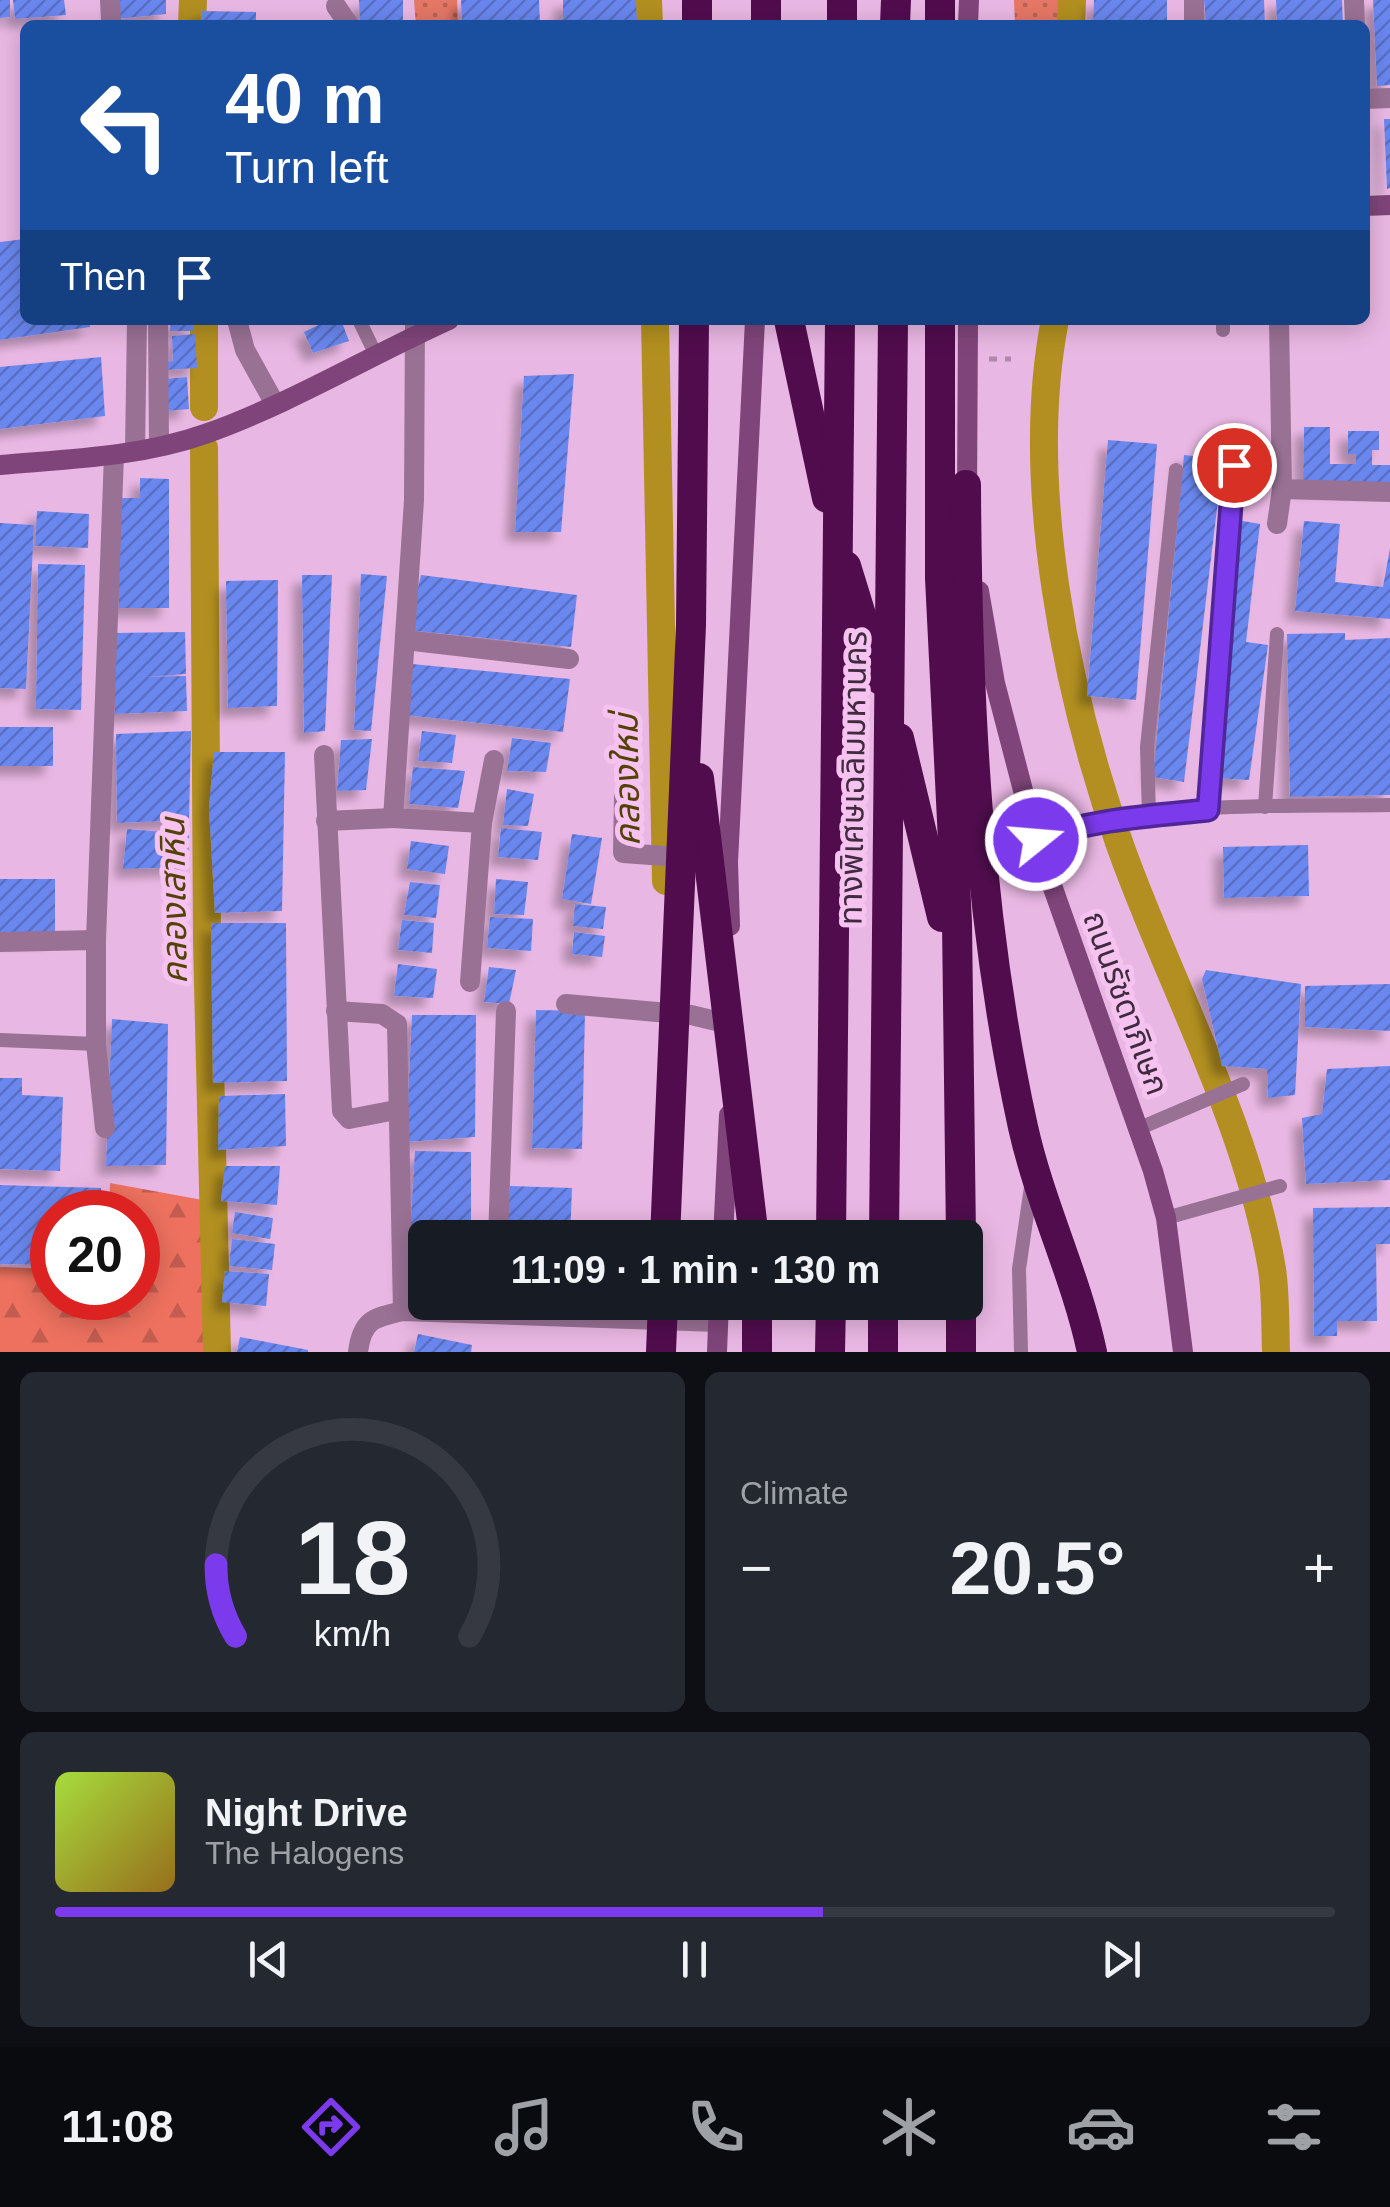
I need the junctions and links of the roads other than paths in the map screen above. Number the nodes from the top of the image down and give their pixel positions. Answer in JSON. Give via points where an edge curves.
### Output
{"nodes":[{"id":1,"x":336,"y":6,"type":"dead end"},
{"id":2,"x":346,"y":20,"type":"edge"},
{"id":3,"x":137,"y":325,"type":"edge"},
{"id":4,"x":158,"y":325,"type":"edge"},
{"id":5,"x":238,"y":325,"type":"edge"},
{"id":6,"x":361,"y":325,"type":"edge"},
{"id":7,"x":694,"y":325,"type":"edge"},
{"id":8,"x":755,"y":325,"type":"edge"},
{"id":9,"x":790,"y":325,"type":"edge"},
{"id":10,"x":840,"y":325,"type":"edge"},
{"id":11,"x":892,"y":325,"type":"edge"},
{"id":12,"x":940,"y":325,"type":"edge"},
{"id":13,"x":968,"y":325,"type":"edge"},
{"id":14,"x":1279,"y":325,"type":"edge"},
{"id":15,"x":416,"y":327,"type":"edge"},
{"id":16,"x":376,"y":355,"type":"junction"},
{"id":17,"x":275,"y":404,"type":"junction"},
{"id":18,"x":159,"y":445,"type":"junction"},
{"id":19,"x":125,"y":453,"type":"junction"},
{"id":20,"x":1234,"y":465,"type":"dead end"},
{"id":21,"x":0,"y":466,"type":"edge"},
{"id":22,"x":1176,"y":470,"type":"dead end"},
{"id":23,"x":966,"y":486,"type":"junction"},
{"id":24,"x":1282,"y":489,"type":"junction"},
{"id":25,"x":1390,"y":492,"type":"edge"},
{"id":26,"x":1278,"y":524,"type":"dead end"},
{"id":27,"x":691,"y":626,"type":"junction"},
{"id":28,"x":1277,"y":634,"type":"dead end"},
{"id":29,"x":405,"y":640,"type":"junction"},
{"id":30,"x":569,"y":659,"type":"dead end"},
{"id":31,"x":324,"y":755,"type":"dead end"},
{"id":32,"x":494,"y":760,"type":"dead end"},
{"id":33,"x":624,"y":797,"type":"dead end"},
{"id":34,"x":1390,"y":805,"type":"edge"},
{"id":35,"x":1265,"y":808,"type":"junction"},
{"id":36,"x":1208,"y":810,"type":"junction"},
{"id":37,"x":1142,"y":816,"type":"junction"},
{"id":38,"x":393,"y":818,"type":"junction"},
{"id":39,"x":326,"y":821,"type":"junction"},
{"id":40,"x":482,"y":823,"type":"junction"},
{"id":41,"x":1036,"y":840,"type":"junction"},
{"id":42,"x":728,"y":862,"type":"junction"},
{"id":43,"x":96,"y":940,"type":"junction"},
{"id":44,"x":0,"y":942,"type":"edge"},
{"id":45,"x":470,"y":982,"type":"dead end"},
{"id":46,"x":566,"y":1004,"type":"dead end"},
{"id":47,"x":506,"y":1010,"type":"dead end"},
{"id":48,"x":336,"y":1011,"type":"junction"},
{"id":49,"x":733,"y":1025,"type":"junction"},
{"id":50,"x":0,"y":1040,"type":"edge"},
{"id":51,"x":96,"y":1044,"type":"junction"},
{"id":52,"x":1238,"y":1086,"type":"dead end"},
{"id":53,"x":396,"y":1110,"type":"junction"},
{"id":54,"x":961,"y":1119,"type":"junction"},
{"id":55,"x":105,"y":1128,"type":"dead end"},
{"id":56,"x":1140,"y":1128,"type":"junction"},
{"id":57,"x":1033,"y":1171,"type":"junction"},
{"id":58,"x":1275,"y":1187,"type":"dead end"},
{"id":59,"x":1166,"y":1218,"type":"junction"},
{"id":60,"x":499,"y":1220,"type":"edge"},
{"id":61,"x":665,"y":1220,"type":"edge"},
{"id":62,"x":723,"y":1220,"type":"edge"},
{"id":63,"x":752,"y":1220,"type":"edge"},
{"id":64,"x":831,"y":1220,"type":"edge"},
{"id":65,"x":884,"y":1220,"type":"edge"},
{"id":66,"x":961,"y":1220,"type":"edge"},
{"id":67,"x":1076,"y":1303,"type":"junction"},
{"id":68,"x":403,"y":1311,"type":"junction"},
{"id":69,"x":408,"y":1311,"type":"edge"},
{"id":70,"x":667,"y":1320,"type":"edge"},
{"id":71,"x":719,"y":1320,"type":"edge"},
{"id":72,"x":757,"y":1320,"type":"edge"},
{"id":73,"x":831,"y":1320,"type":"edge"},
{"id":74,"x":883,"y":1320,"type":"edge"},
{"id":75,"x":961,"y":1320,"type":"edge"},
{"id":76,"x":358,"y":1352,"type":"edge"},
{"id":77,"x":662,"y":1352,"type":"edge"},
{"id":78,"x":717,"y":1352,"type":"edge"},
{"id":79,"x":757,"y":1352,"type":"edge"},
{"id":80,"x":830,"y":1352,"type":"edge"},
{"id":81,"x":883,"y":1352,"type":"edge"},
{"id":82,"x":961,"y":1352,"type":"edge"},
{"id":83,"x":1021,"y":1352,"type":"edge"},
{"id":84,"x":1092,"y":1352,"type":"edge"},
{"id":85,"x":1107,"y":1352,"type":"edge"},
{"id":86,"x":1183,"y":1352,"type":"edge"}],
"edges":[{"from":1,"to":2,"type":"street"},
{"from":3,"to":19,"type":"street"},
{"from":4,"to":18,"type":"street"},
{"from":5,"to":17,"type":"street"},
{"from":6,"to":16,"type":"lane"},
{"from":7,"to":27,"type":"highway"},
{"from":8,"to":42,"type":"main road"},
{"from":9,"to":54,"type":"highway","via":[[825,493],[932,864]]},
{"from":10,"to":64,"type":"highway","name":"ทางพิเศษเฉลิมมหานคร"},
{"from":11,"to":65,"type":"highway","name":"ทางพิเศษเฉลิมมหานคร"},
{"from":12,"to":54,"type":"highway","via":[[940,578]]},
{"from":13,"to":23,"type":"main road","name":"ถนนรัชดาภิเษก"},
{"from":14,"to":24,"type":"street"},
{"from":15,"to":16,"type":"main road"},
{"from":15,"to":29,"type":"street"},
{"from":16,"to":17,"type":"main road"},
{"from":17,"to":18,"type":"main road"},
{"from":18,"to":19,"type":"main road"},
{"from":19,"to":21,"type":"main road"},
{"from":19,"to":43,"type":"street"},
{"from":20,"to":36,"type":"lane"},
{"from":22,"to":37,"type":"lane"},
{"from":23,"to":41,"type":"main road","name":"ถนนรัชดาภิเษก","via":[[995,683]]},
{"from":23,"to":57,"type":"highway","via":[[968,678],[979,822],[1000,1000]]},
{"from":24,"to":25,"type":"street"},
{"from":24,"to":26,"type":"street"},
{"from":27,"to":61,"type":"highway"},
{"from":27,"to":63,"type":"highway","via":[[707,869]]},
{"from":28,"to":35,"type":"lane"},
{"from":29,"to":30,"type":"street"},
{"from":29,"to":38,"type":"street"},
{"from":31,"to":39,"type":"street"},
{"from":32,"to":40,"type":"street"},
{"from":33,"to":42,"type":"street","via":[[620,849],[626,855]]},
{"from":34,"to":35,"type":"lane"},
{"from":35,"to":36,"type":"lane"},
{"from":36,"to":37,"type":"lane"},
{"from":37,"to":41,"type":"lane"},
{"from":38,"to":39,"type":"street"},
{"from":38,"to":40,"type":"street"},
{"from":39,"to":48,"type":"street"},
{"from":40,"to":45,"type":"street"},
{"from":41,"to":56,"type":"main road","name":"ถนนรัชดาภิเษก"},
{"from":42,"to":49,"type":"main road"},
{"from":43,"to":44,"type":"street"},
{"from":43,"to":51,"type":"street"},
{"from":46,"to":49,"type":"street"},
{"from":47,"to":60,"type":"street"},
{"from":48,"to":53,"type":"street","via":[[382,1014],[397,1024]]},
{"from":48,"to":53,"type":"street","via":[[344,1116]]},
{"from":49,"to":62,"type":"main road"},
{"from":50,"to":51,"type":"lane"},
{"from":51,"to":55,"type":"street"},
{"from":52,"to":56,"type":"lane"},
{"from":53,"to":68,"type":"street"},
{"from":54,"to":66,"type":"highway"},
{"from":56,"to":59,"type":"main road","name":"ถนนรัชดาภิเษก"},
{"from":57,"to":67,"type":"highway"},
{"from":57,"to":83,"type":"lane","via":[[1020,1269]]},
{"from":58,"to":59,"type":"lane"},
{"from":59,"to":86,"type":"main road","name":"ถนนรัชดาภิเษก"},
{"from":67,"to":84,"type":"highway"},
{"from":67,"to":85,"type":"highway"},
{"from":68,"to":69,"type":"street"},
{"from":68,"to":76,"type":"street","via":[[369,1320]]},
{"from":70,"to":77,"type":"highway"},
{"from":71,"to":78,"type":"main road"},
{"from":72,"to":79,"type":"highway"},
{"from":73,"to":80,"type":"highway"},
{"from":74,"to":81,"type":"highway"},
{"from":75,"to":82,"type":"highway"}]}
